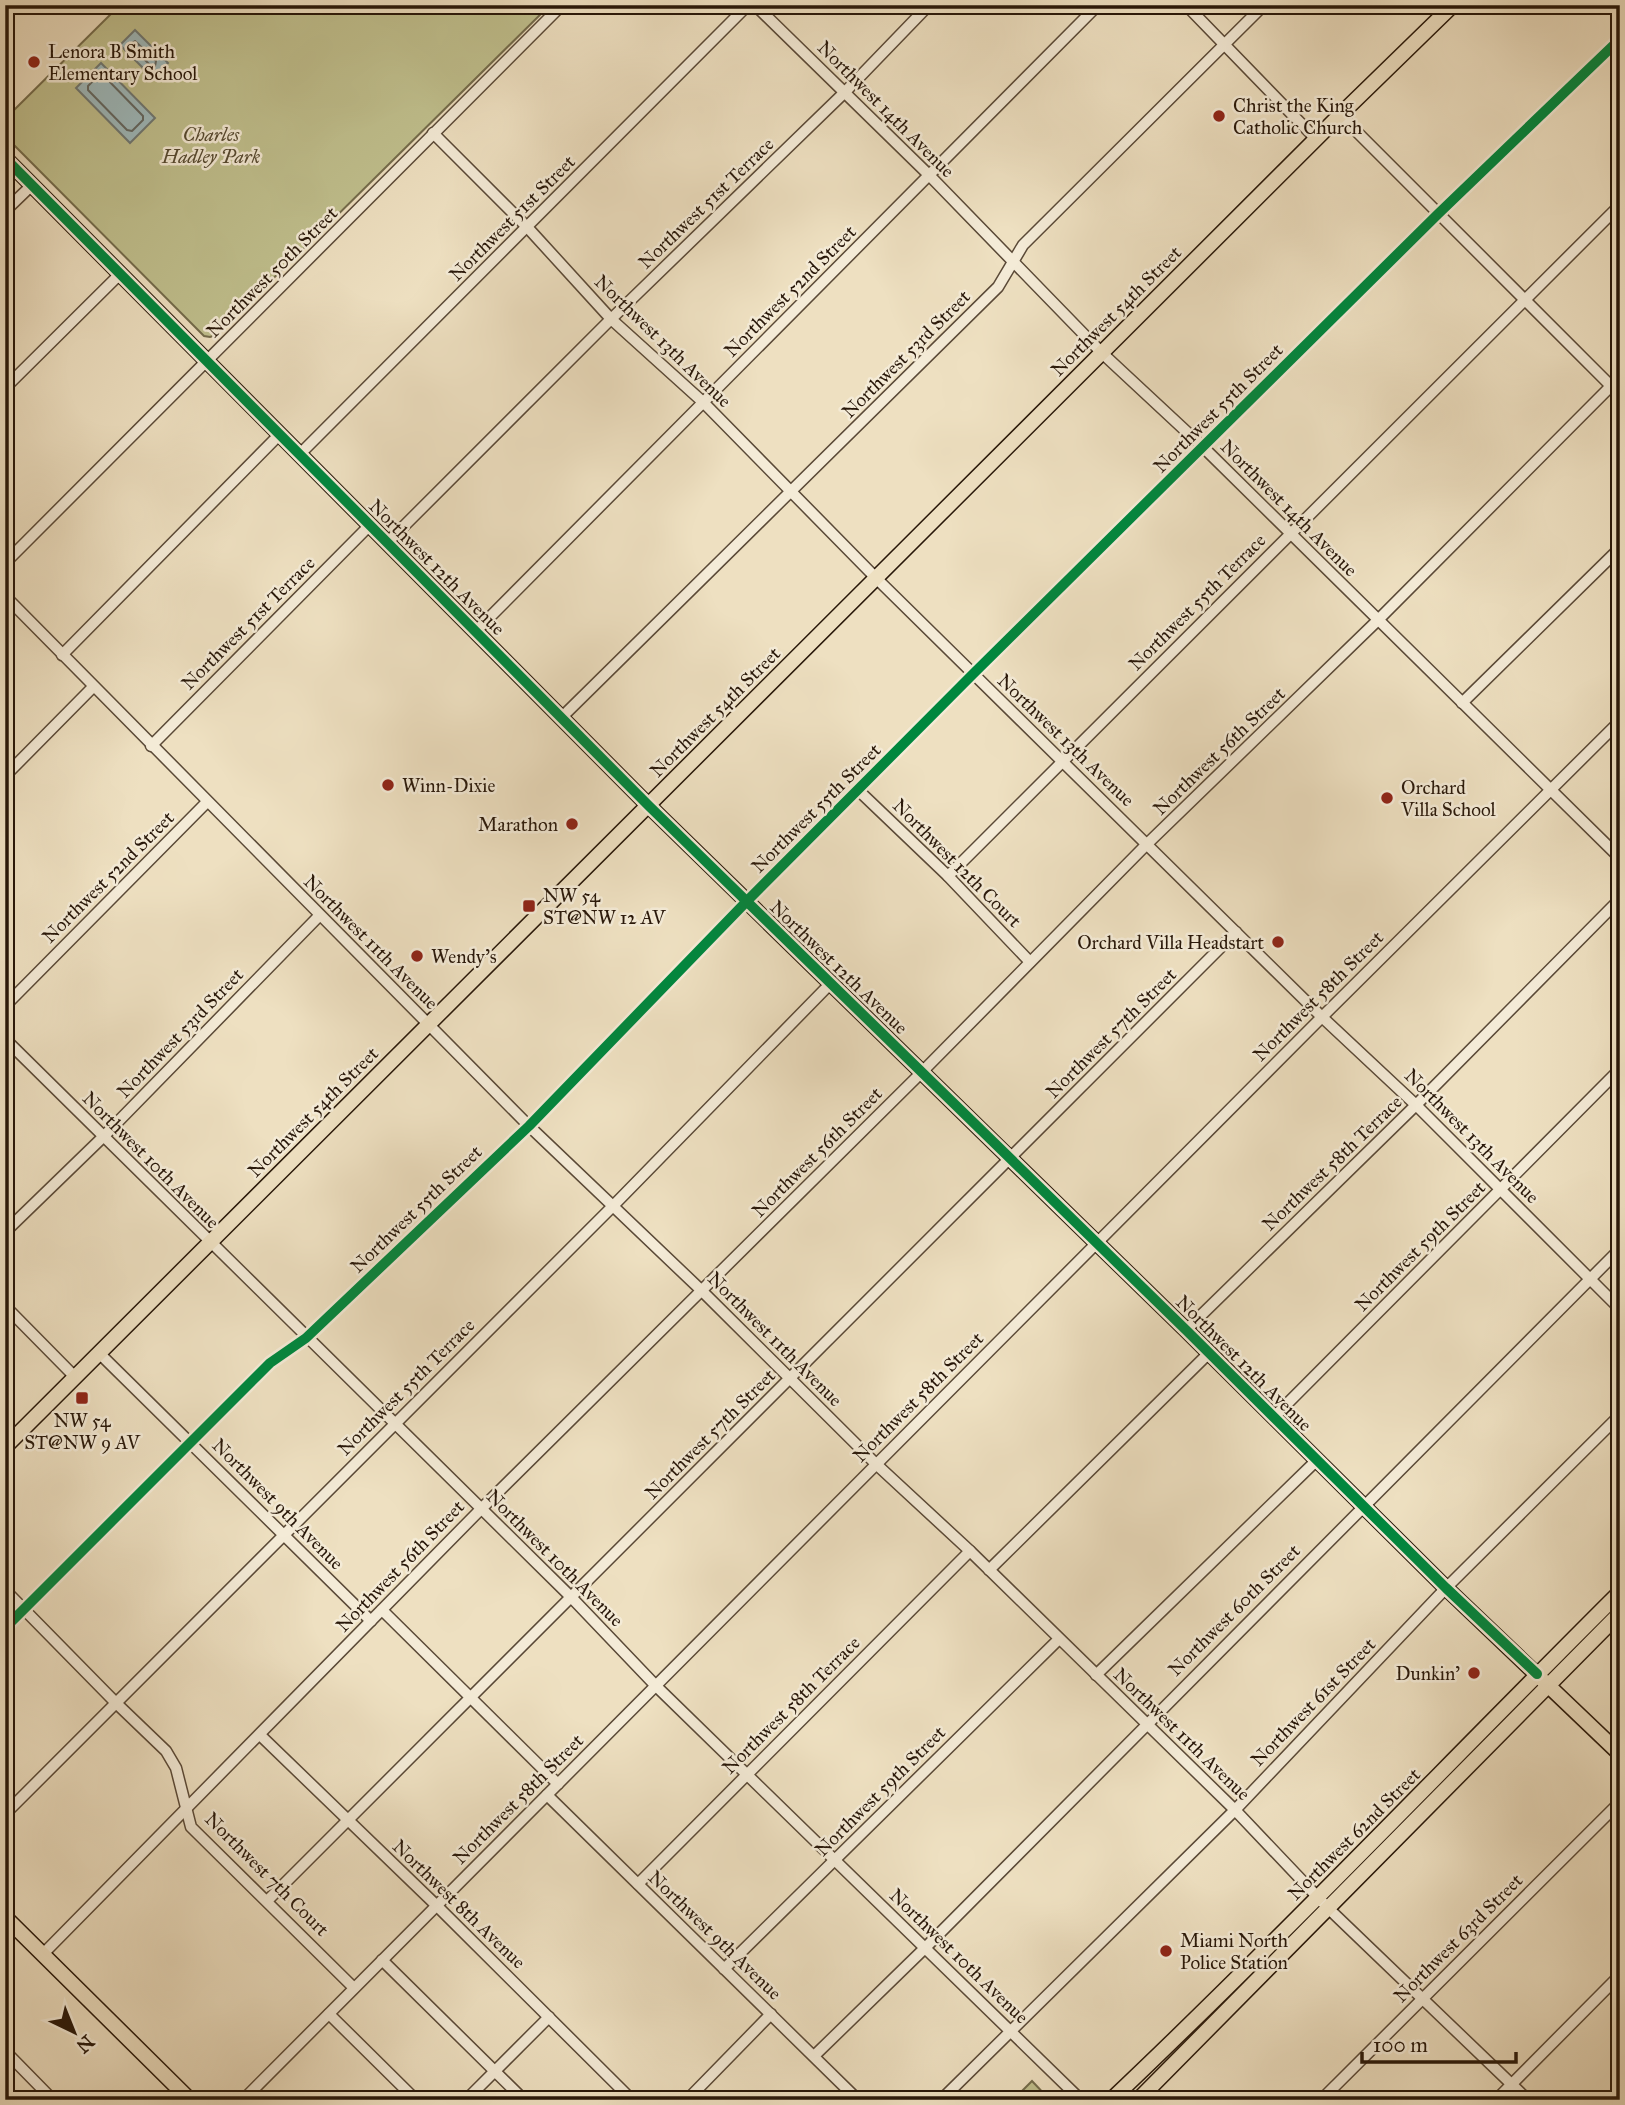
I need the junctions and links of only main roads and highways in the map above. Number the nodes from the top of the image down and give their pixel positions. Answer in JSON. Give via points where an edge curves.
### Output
{"nodes":[{"id":1,"x":1453,"y":5,"type":"edge"},
{"id":2,"x":5,"y":158,"type":"edge"},
{"id":3,"x":649,"y":806,"type":"junction"},
{"id":4,"x":5,"y":1447,"type":"edge"},
{"id":5,"x":1620,"y":1592,"type":"edge"},
{"id":6,"x":1620,"y":1613,"type":"edge"},
{"id":7,"x":1543,"y":1679,"type":"junction"},
{"id":8,"x":1618,"y":1748,"type":"edge"},
{"id":9,"x":1323,"y":1903,"type":"junction"},
{"id":10,"x":5,"y":1917,"type":"edge"},
{"id":11,"x":190,"y":2100,"type":"edge"},
{"id":12,"x":1111,"y":2100,"type":"edge"},
{"id":13,"x":1138,"y":2100,"type":"edge"}],
"edges":[{"from":1,"to":3,"type":"main road","name":"Northwest 54th Street"},
{"from":2,"to":3,"type":"main road","name":"Northwest 12th Avenue"},
{"from":3,"to":4,"type":"main road","name":"Northwest 54th Street"},
{"from":3,"to":7,"type":"main road","name":"Northwest 12th Avenue"},
{"from":5,"to":7,"type":"main road","name":"Northwest 62nd Street"},
{"from":6,"to":7,"type":"main road","name":"Northwest 62nd Street"},
{"from":7,"to":8,"type":"main road","name":"Northwest 12th Avenue"},
{"from":7,"to":9,"type":"main road","name":"Northwest 62nd Street"},
{"from":9,"to":12,"type":"main road","name":"Northwest 62nd Street"},
{"from":9,"to":13,"type":"main road","name":"Northwest 62nd Street"},
{"from":10,"to":11,"type":"main road"}]}
